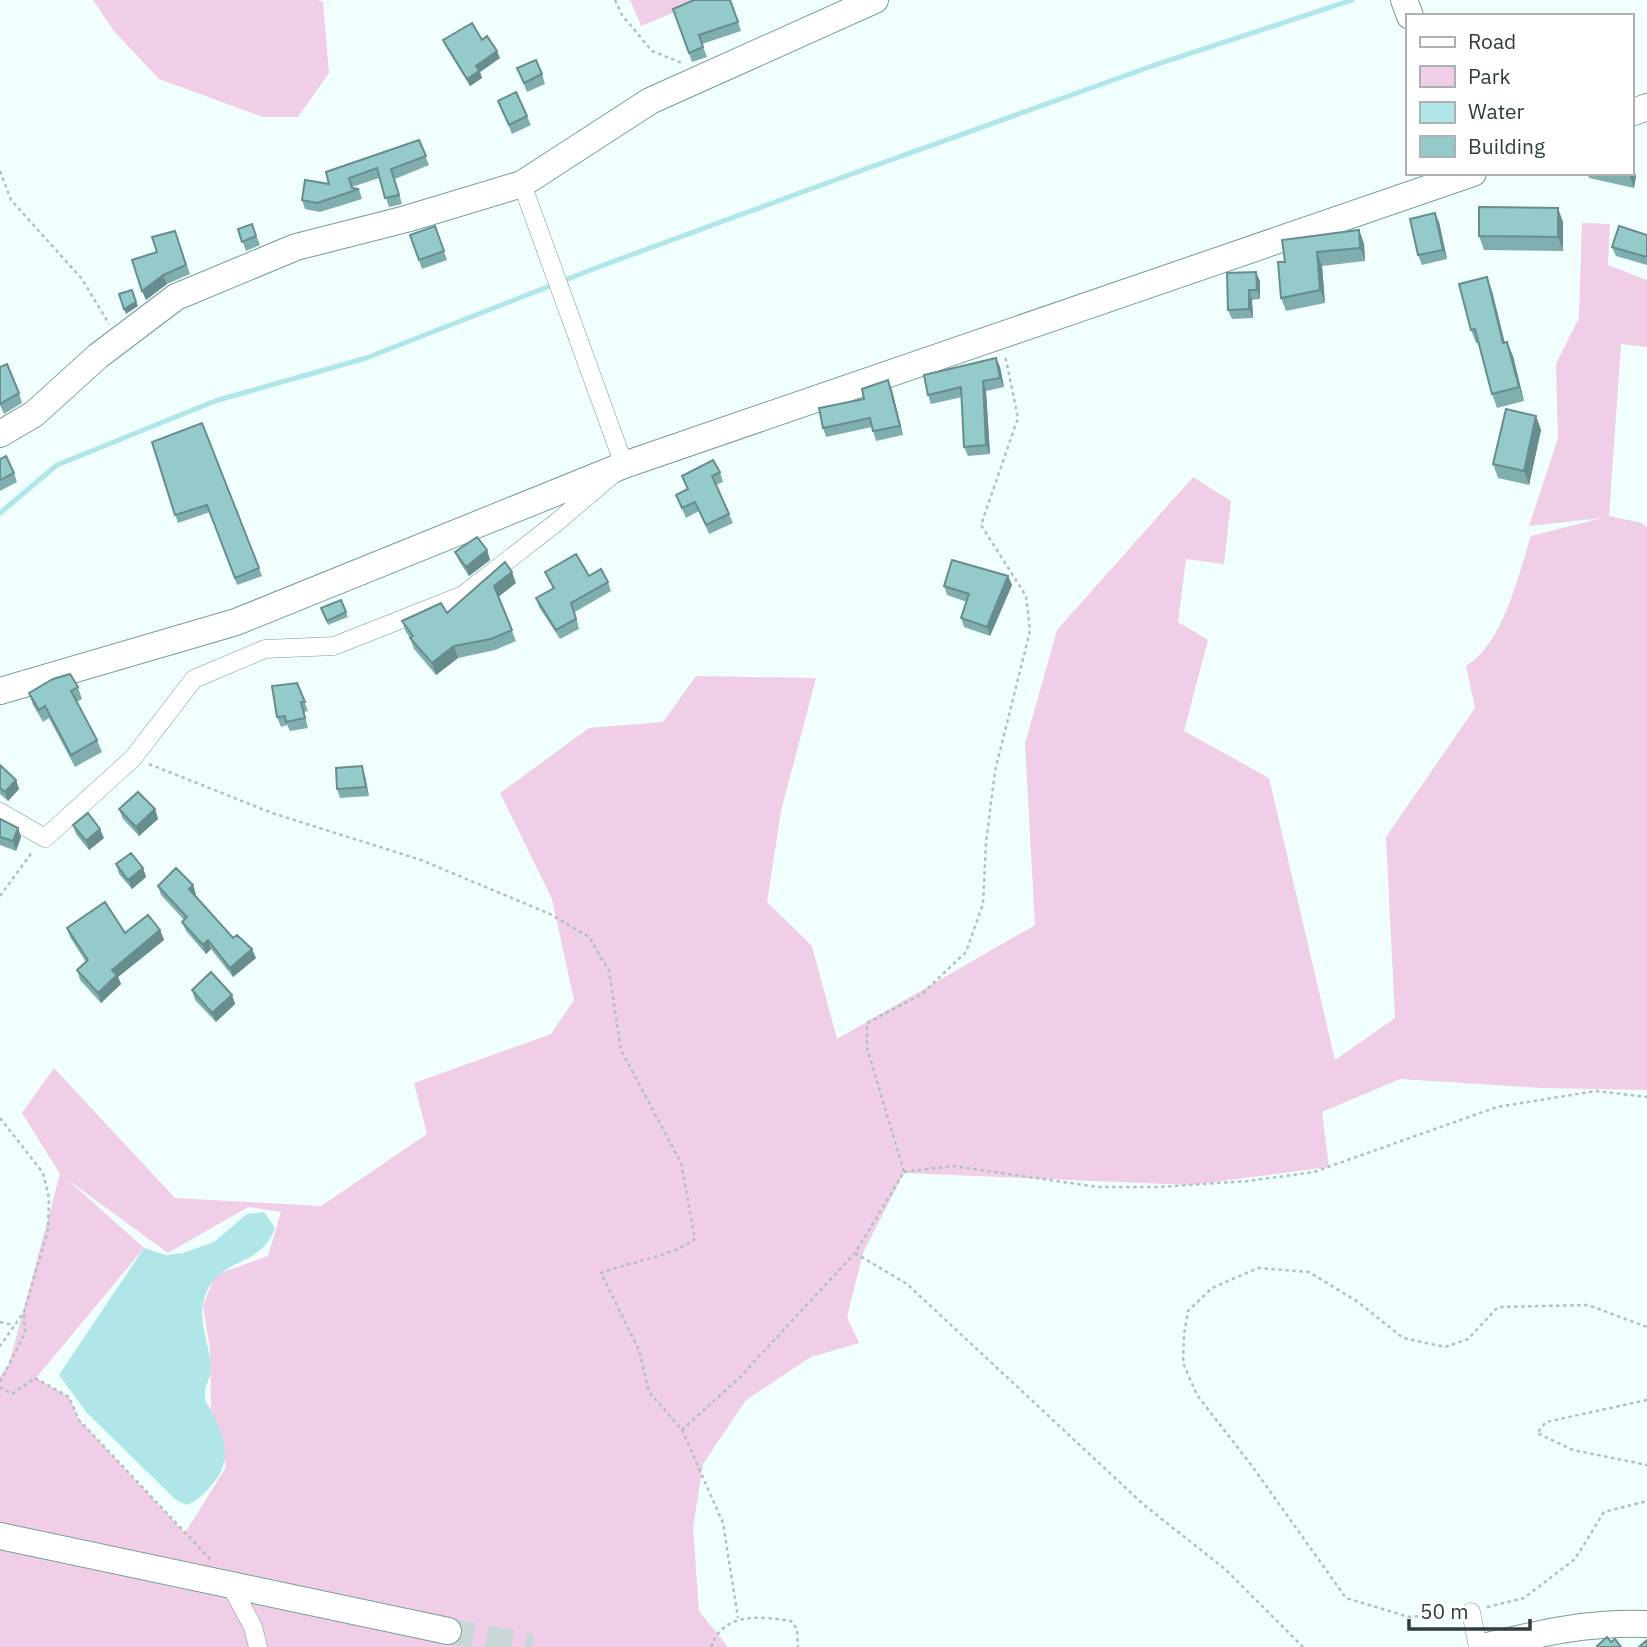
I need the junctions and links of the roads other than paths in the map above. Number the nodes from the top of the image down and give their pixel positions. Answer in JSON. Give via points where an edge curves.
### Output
{"nodes":[{"id":1,"x":875,"y":0,"type":"edge"},
{"id":2,"x":1467,"y":175,"type":"edge"},
{"id":3,"x":522,"y":184,"type":"junction"},
{"id":4,"x":0,"y":434,"type":"edge"},
{"id":5,"x":624,"y":465,"type":"junction"},
{"id":6,"x":0,"y":691,"type":"edge"},
{"id":7,"x":0,"y":812,"type":"edge"},
{"id":8,"x":0,"y":1536,"type":"edge"},
{"id":9,"x":232,"y":1587,"type":"junction"},
{"id":10,"x":1471,"y":1612,"type":"road end"},
{"id":11,"x":1647,"y":1624,"type":"edge"},
{"id":12,"x":448,"y":1631,"type":"tunnel mouth"},
{"id":13,"x":258,"y":1647,"type":"edge"},
{"id":14,"x":1480,"y":1647,"type":"edge"}],
"edges":[{"from":1,"to":3,"type":"street","via":[[650,101]]},
{"from":2,"to":5,"type":"street"},
{"from":3,"to":4,"type":"street","via":[[296,247],[176,297],[34,414]]},
{"from":3,"to":5,"type":"street"},
{"from":5,"to":6,"type":"street","via":[[236,622]]},
{"from":5,"to":7,"type":"street","via":[[463,595],[334,646],[265,649],[194,680],[133,758],[45,838]]},
{"from":8,"to":9,"type":"street"},
{"from":9,"to":12,"type":"street"},
{"from":9,"to":13,"type":"street"},
{"from":10,"to":14,"type":"street"},
{"from":11,"to":14,"type":"street","via":[[1602,1622]]}]}
